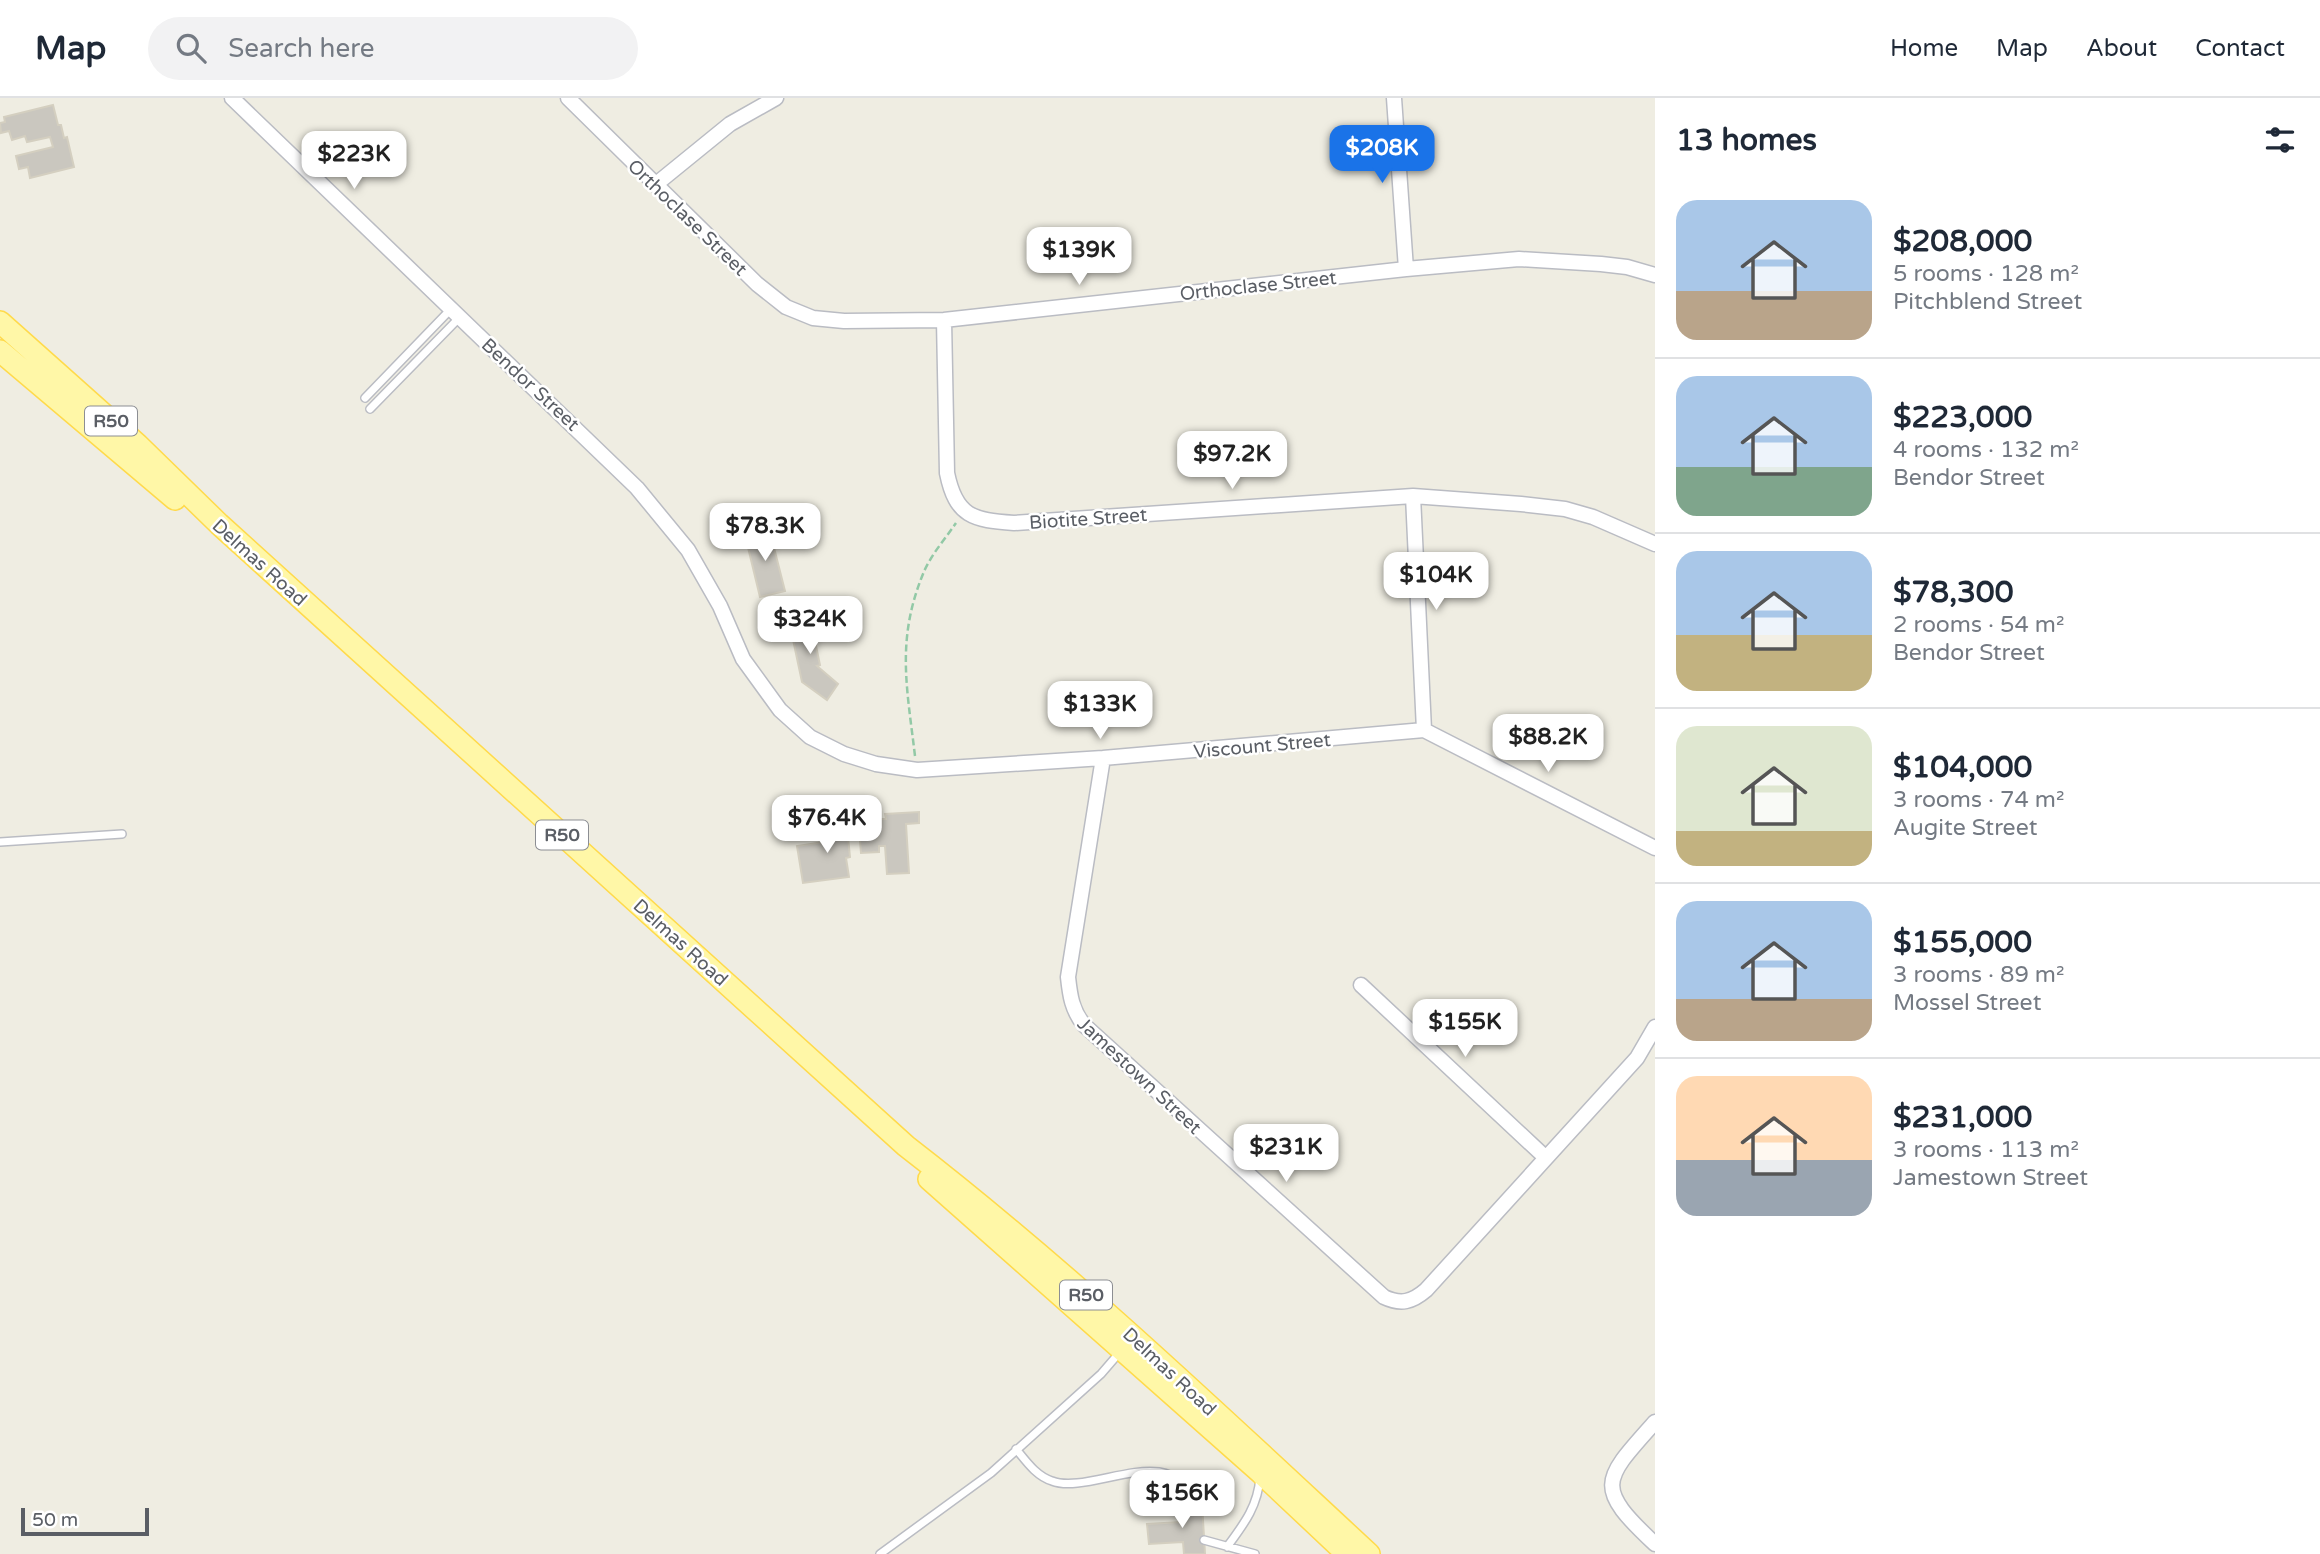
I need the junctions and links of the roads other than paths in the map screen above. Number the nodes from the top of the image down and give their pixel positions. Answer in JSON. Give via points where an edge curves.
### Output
{"nodes":[{"id":1,"x":232,"y":98,"type":"edge"},
{"id":2,"x":568,"y":98,"type":"edge"},
{"id":3,"x":776,"y":98,"type":"edge"},
{"id":4,"x":1394,"y":98,"type":"edge"},
{"id":5,"x":655,"y":185,"type":"junction"},
{"id":6,"x":1406,"y":269,"type":"junction"},
{"id":7,"x":1655,"y":275,"type":"edge"},
{"id":8,"x":456,"y":313,"type":"junction"},
{"id":9,"x":944,"y":320,"type":"junction"},
{"id":10,"x":0,"y":322,"type":"edge"},
{"id":11,"x":0,"y":352,"type":"edge"},
{"id":12,"x":365,"y":398,"type":"dead end"},
{"id":13,"x":370,"y":408,"type":"dead end"},
{"id":14,"x":1413,"y":496,"type":"junction"},
{"id":15,"x":1655,"y":544,"type":"edge"},
{"id":16,"x":780,"y":710,"type":"joint"},
{"id":17,"x":1424,"y":730,"type":"junction"},
{"id":18,"x":1103,"y":758,"type":"junction"},
{"id":19,"x":122,"y":834,"type":"dead end"},
{"id":20,"x":0,"y":842,"type":"edge"},
{"id":21,"x":1655,"y":848,"type":"edge"},
{"id":22,"x":1361,"y":985,"type":"dead end"},
{"id":23,"x":1655,"y":1027,"type":"edge"},
{"id":24,"x":1546,"y":1158,"type":"junction"},
{"id":25,"x":1129,"y":1344,"type":"junction"},
{"id":26,"x":1655,"y":1422,"type":"edge"},
{"id":27,"x":1016,"y":1449,"type":"junction"},
{"id":28,"x":1261,"y":1473,"type":"junction"},
{"id":29,"x":1189,"y":1503,"type":"dead end"},
{"id":30,"x":1204,"y":1540,"type":"dead end"},
{"id":31,"x":1655,"y":1544,"type":"edge"},
{"id":32,"x":1227,"y":1547,"type":"junction"},
{"id":33,"x":880,"y":1554,"type":"edge"},
{"id":34,"x":1255,"y":1554,"type":"edge"},
{"id":35,"x":1347,"y":1554,"type":"edge"},
{"id":36,"x":1369,"y":1554,"type":"edge"}],
"edges":[{"from":1,"to":8,"type":"street","name":"Bendor Street"},
{"from":2,"to":5,"type":"street","name":"Orthoclase Street"},
{"from":3,"to":5,"type":"street","via":[[730,124]]},
{"from":4,"to":6,"type":"street"},
{"from":5,"to":9,"type":"street","name":"Orthoclase Street","via":[[786,307],[813,318],[844,321]]},
{"from":6,"to":7,"type":"street","name":"Orthoclase Street","via":[[1519,260],[1601,264]]},
{"from":6,"to":9,"type":"street","name":"Orthoclase Street"},
{"from":8,"to":12,"type":"lane"},
{"from":8,"to":13,"type":"lane"},
{"from":8,"to":16,"type":"street","name":"Bendor Street","via":[[637,488],[688,550],[743,659]]},
{"from":9,"to":14,"type":"street","name":"Biotite Street","via":[[947,473],[951,494],[963,512],[987,521],[1014,523]]},
{"from":10,"to":25,"type":"main road","name":"Delmas Road","number":"R50"},
{"from":11,"to":25,"type":"main road","name":"Delmas Road","number":"R50","via":[[223,540],[961,1209]]},
{"from":14,"to":15,"type":"street","name":"Biotite Street","via":[[1565,509]]},
{"from":14,"to":17,"type":"street"},
{"from":16,"to":18,"type":"street","name":"Viscount Street","via":[[810,737],[876,764],[916,769]]},
{"from":17,"to":18,"type":"street","name":"Viscount Street"},
{"from":17,"to":21,"type":"street"},
{"from":18,"to":24,"type":"street","name":"Jamestown Street","via":[[1069,968],[1075,1015],[1373,1288],[1395,1302],[1417,1298]]},
{"from":19,"to":20,"type":"lane"},
{"from":22,"to":24,"type":"street"},
{"from":23,"to":24,"type":"street","name":"Jamestown Street","via":[[1637,1058]]},
{"from":25,"to":27,"type":"lane"},
{"from":25,"to":28,"type":"main road","name":"Delmas Road","number":"R50"},
{"from":25,"to":36,"type":"main road","name":"Delmas Road","number":"R50"},
{"from":26,"to":31,"type":"street","via":[[1611,1478],[1618,1505]]},
{"from":27,"to":29,"type":"lane","via":[[1043,1477],[1066,1484],[1116,1475],[1168,1473],[1183,1486]]},
{"from":27,"to":33,"type":"lane","via":[[991,1473]]},
{"from":28,"to":32,"type":"lane","via":[[1256,1503]]},
{"from":28,"to":35,"type":"main road","name":"Delmas Road","number":"R50"},
{"from":30,"to":32,"type":"lane"},
{"from":32,"to":34,"type":"lane"}]}
